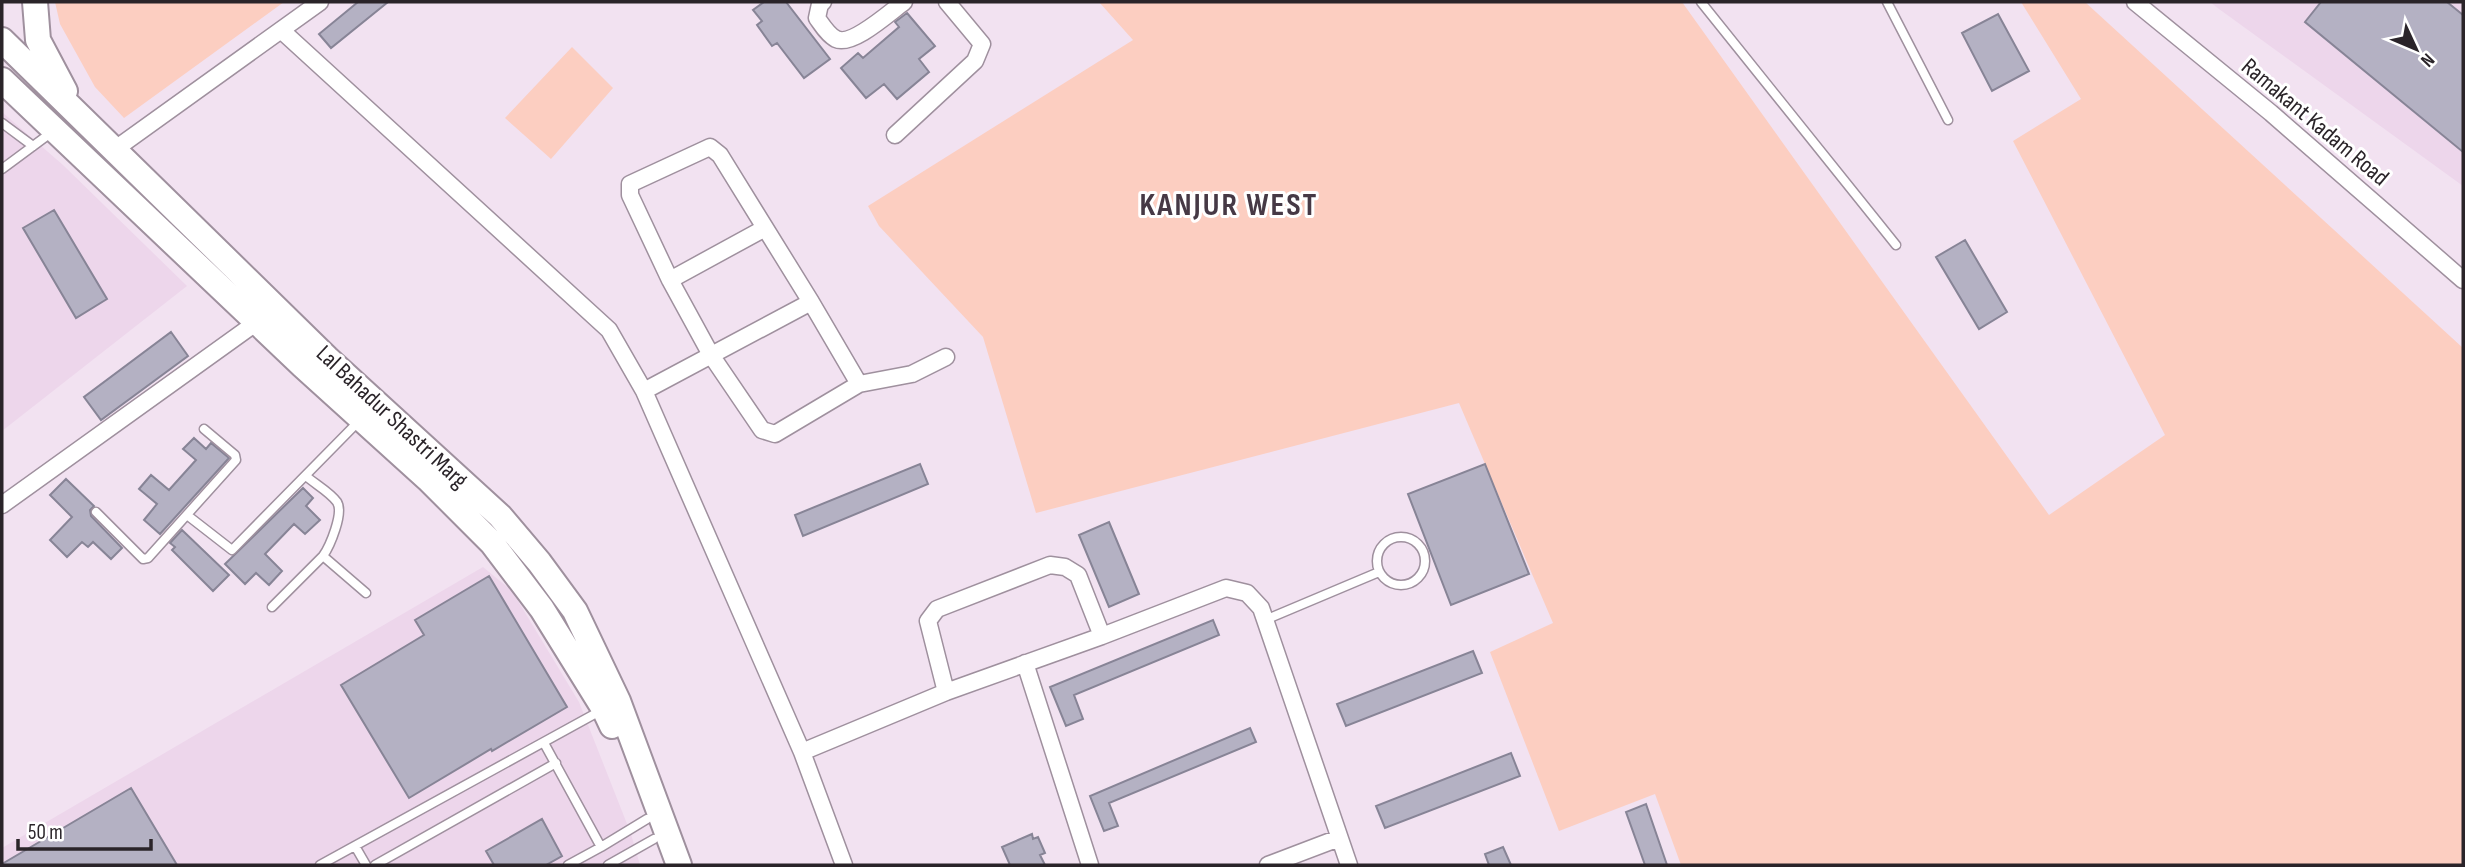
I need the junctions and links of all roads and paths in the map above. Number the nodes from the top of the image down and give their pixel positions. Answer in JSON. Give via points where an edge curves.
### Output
{"nodes":[{"id":1,"x":35,"y":2,"type":"edge"},
{"id":2,"x":320,"y":2,"type":"edge"},
{"id":3,"x":823,"y":2,"type":"edge"},
{"id":4,"x":904,"y":2,"type":"edge"},
{"id":5,"x":947,"y":2,"type":"edge"},
{"id":6,"x":1701,"y":2,"type":"edge"},
{"id":7,"x":1887,"y":2,"type":"edge"},
{"id":8,"x":2135,"y":2,"type":"edge"},
{"id":9,"x":281,"y":30,"type":"junction"},
{"id":10,"x":2,"y":40,"type":"edge"},
{"id":11,"x":2,"y":80,"type":"edge"},
{"id":12,"x":75,"y":110,"type":"junction"},
{"id":13,"x":1948,"y":120,"type":"dead end"},
{"id":14,"x":2,"y":122,"type":"edge"},
{"id":15,"x":55,"y":130,"type":"junction"},
{"id":16,"x":895,"y":135,"type":"dead end"},
{"id":17,"x":33,"y":146,"type":"junction"},
{"id":18,"x":114,"y":150,"type":"junction"},
{"id":19,"x":2,"y":169,"type":"edge"},
{"id":20,"x":765,"y":228,"type":"junction"},
{"id":21,"x":1896,"y":245,"type":"dead end"},
{"id":22,"x":670,"y":280,"type":"junction"},
{"id":23,"x":2463,"y":280,"type":"edge"},
{"id":24,"x":811,"y":302,"type":"junction"},
{"id":25,"x":257,"y":322,"type":"junction"},
{"id":26,"x":711,"y":355,"type":"junction"},
{"id":27,"x":946,"y":357,"type":"dead end"},
{"id":28,"x":859,"y":384,"type":"junction"},
{"id":29,"x":644,"y":391,"type":"junction"},
{"id":30,"x":361,"y":419,"type":"junction"},
{"id":31,"x":204,"y":429,"type":"dead end"},
{"id":32,"x":306,"y":476,"type":"junction"},
{"id":33,"x":2,"y":505,"type":"edge"},
{"id":34,"x":96,"y":512,"type":"dead end"},
{"id":35,"x":187,"y":515,"type":"junction"},
{"id":36,"x":323,"y":556,"type":"junction"},
{"id":37,"x":1379,"y":572,"type":"junction"},
{"id":38,"x":366,"y":593,"type":"dead end"},
{"id":39,"x":272,"y":607,"type":"dead end"},
{"id":40,"x":1265,"y":620,"type":"junction"},
{"id":41,"x":1102,"y":636,"type":"junction"},
{"id":42,"x":1025,"y":663,"type":"junction"},
{"id":43,"x":946,"y":692,"type":"junction"},
{"id":44,"x":611,"y":705,"type":"junction"},
{"id":45,"x":544,"y":743,"type":"junction"},
{"id":46,"x":802,"y":752,"type":"junction"},
{"id":47,"x":556,"y":763,"type":"junction"},
{"id":48,"x":650,"y":829,"type":"junction"},
{"id":49,"x":1339,"y":838,"type":"junction"},
{"id":50,"x":355,"y":846,"type":"junction"},
{"id":51,"x":601,"y":846,"type":"junction"},
{"id":52,"x":320,"y":865,"type":"edge"},
{"id":53,"x":366,"y":865,"type":"edge"},
{"id":54,"x":375,"y":865,"type":"edge"},
{"id":55,"x":568,"y":865,"type":"edge"},
{"id":56,"x":608,"y":865,"type":"edge"},
{"id":57,"x":662,"y":865,"type":"edge"},
{"id":58,"x":679,"y":865,"type":"edge"},
{"id":59,"x":844,"y":865,"type":"edge"},
{"id":60,"x":1090,"y":865,"type":"edge"},
{"id":61,"x":1268,"y":865,"type":"edge"},
{"id":62,"x":1349,"y":865,"type":"edge"}],
"edges":[{"from":1,"to":12,"type":"main road","via":[[38,40]]},
{"from":2,"to":9,"type":"street"},
{"from":3,"to":4,"type":"street","via":[[817,18],[835,39],[844,41]]},
{"from":5,"to":16,"type":"street","via":[[982,44],[975,61]]},
{"from":6,"to":21,"type":"lane"},
{"from":7,"to":13,"type":"lane"},
{"from":8,"to":23,"type":"street","name":"Ramakant Kadam Road"},
{"from":9,"to":18,"type":"street"},
{"from":9,"to":29,"type":"street","via":[[609,330]]},
{"from":10,"to":12,"type":"main road","name":"Lal Bahadur Shastri Marg"},
{"from":11,"to":15,"type":"main road","name":"Lal Bahadur Shastri Marg"},
{"from":12,"to":18,"type":"main road","name":"Lal Bahadur Shastri Marg"},
{"from":14,"to":17,"type":"lane"},
{"from":15,"to":17,"type":"lane"},
{"from":15,"to":25,"type":"main road","name":"Lal Bahadur Shastri Marg"},
{"from":17,"to":19,"type":"lane"},
{"from":18,"to":44,"type":"main road","name":"Lal Bahadur Shastri Marg","via":[[327,358],[500,516],[575,611]]},
{"from":20,"to":22,"type":"street"},
{"from":20,"to":22,"type":"street","via":[[720,155],[710,147],[630,184],[630,195]]},
{"from":20,"to":24,"type":"street"},
{"from":22,"to":26,"type":"street"},
{"from":24,"to":26,"type":"street"},
{"from":24,"to":28,"type":"street"},
{"from":25,"to":30,"type":"main road","name":"Lal Bahadur Shastri Marg"},
{"from":25,"to":33,"type":"street"},
{"from":26,"to":28,"type":"street","via":[[762,430],[775,434]]},
{"from":26,"to":29,"type":"street"},
{"from":27,"to":28,"type":"street","via":[[912,374]]},
{"from":29,"to":46,"type":"street"},
{"from":30,"to":32,"type":"lane"},
{"from":30,"to":44,"type":"main road","name":"Lal Bahadur Shastri Marg","via":[[492,544]]},
{"from":31,"to":35,"type":"lane","via":[[236,460]]},
{"from":32,"to":35,"type":"lane","via":[[232,550]]},
{"from":32,"to":36,"type":"lane","via":[[337,502],[339,510]]},
{"from":34,"to":35,"type":"lane","via":[[143,559]]},
{"from":36,"to":38,"type":"lane"},
{"from":36,"to":39,"type":"lane"},
{"from":37,"to":37,"type":"lane","via":[[1380,549],[1392,538],[1409,538],[1422,548],[1423,573],[1412,583],[1397,585]]},
{"from":37,"to":40,"type":"lane"},
{"from":40,"to":41,"type":"street","via":[[1247,593],[1226,588]]},
{"from":40,"to":49,"type":"street"},
{"from":41,"to":42,"type":"street"},
{"from":41,"to":43,"type":"street","via":[[1078,575],[1049,565],[937,609],[928,621]]},
{"from":42,"to":43,"type":"street"},
{"from":42,"to":60,"type":"street"},
{"from":43,"to":46,"type":"street"},
{"from":44,"to":45,"type":"lane"},
{"from":44,"to":48,"type":"main road","name":"Lal Bahadur Shastri Marg"},
{"from":44,"to":58,"type":"main road","name":"Lal Bahadur Shastri Marg"},
{"from":45,"to":47,"type":"lane"},
{"from":45,"to":50,"type":"lane"},
{"from":46,"to":59,"type":"street"},
{"from":47,"to":51,"type":"lane"},
{"from":47,"to":54,"type":"lane"},
{"from":48,"to":51,"type":"lane"},
{"from":48,"to":56,"type":"lane"},
{"from":48,"to":57,"type":"main road","name":"Lal Bahadur Shastri Marg"},
{"from":49,"to":61,"type":"street"},
{"from":49,"to":62,"type":"street"},
{"from":50,"to":52,"type":"lane"},
{"from":50,"to":53,"type":"lane"},
{"from":51,"to":55,"type":"lane"}]}
